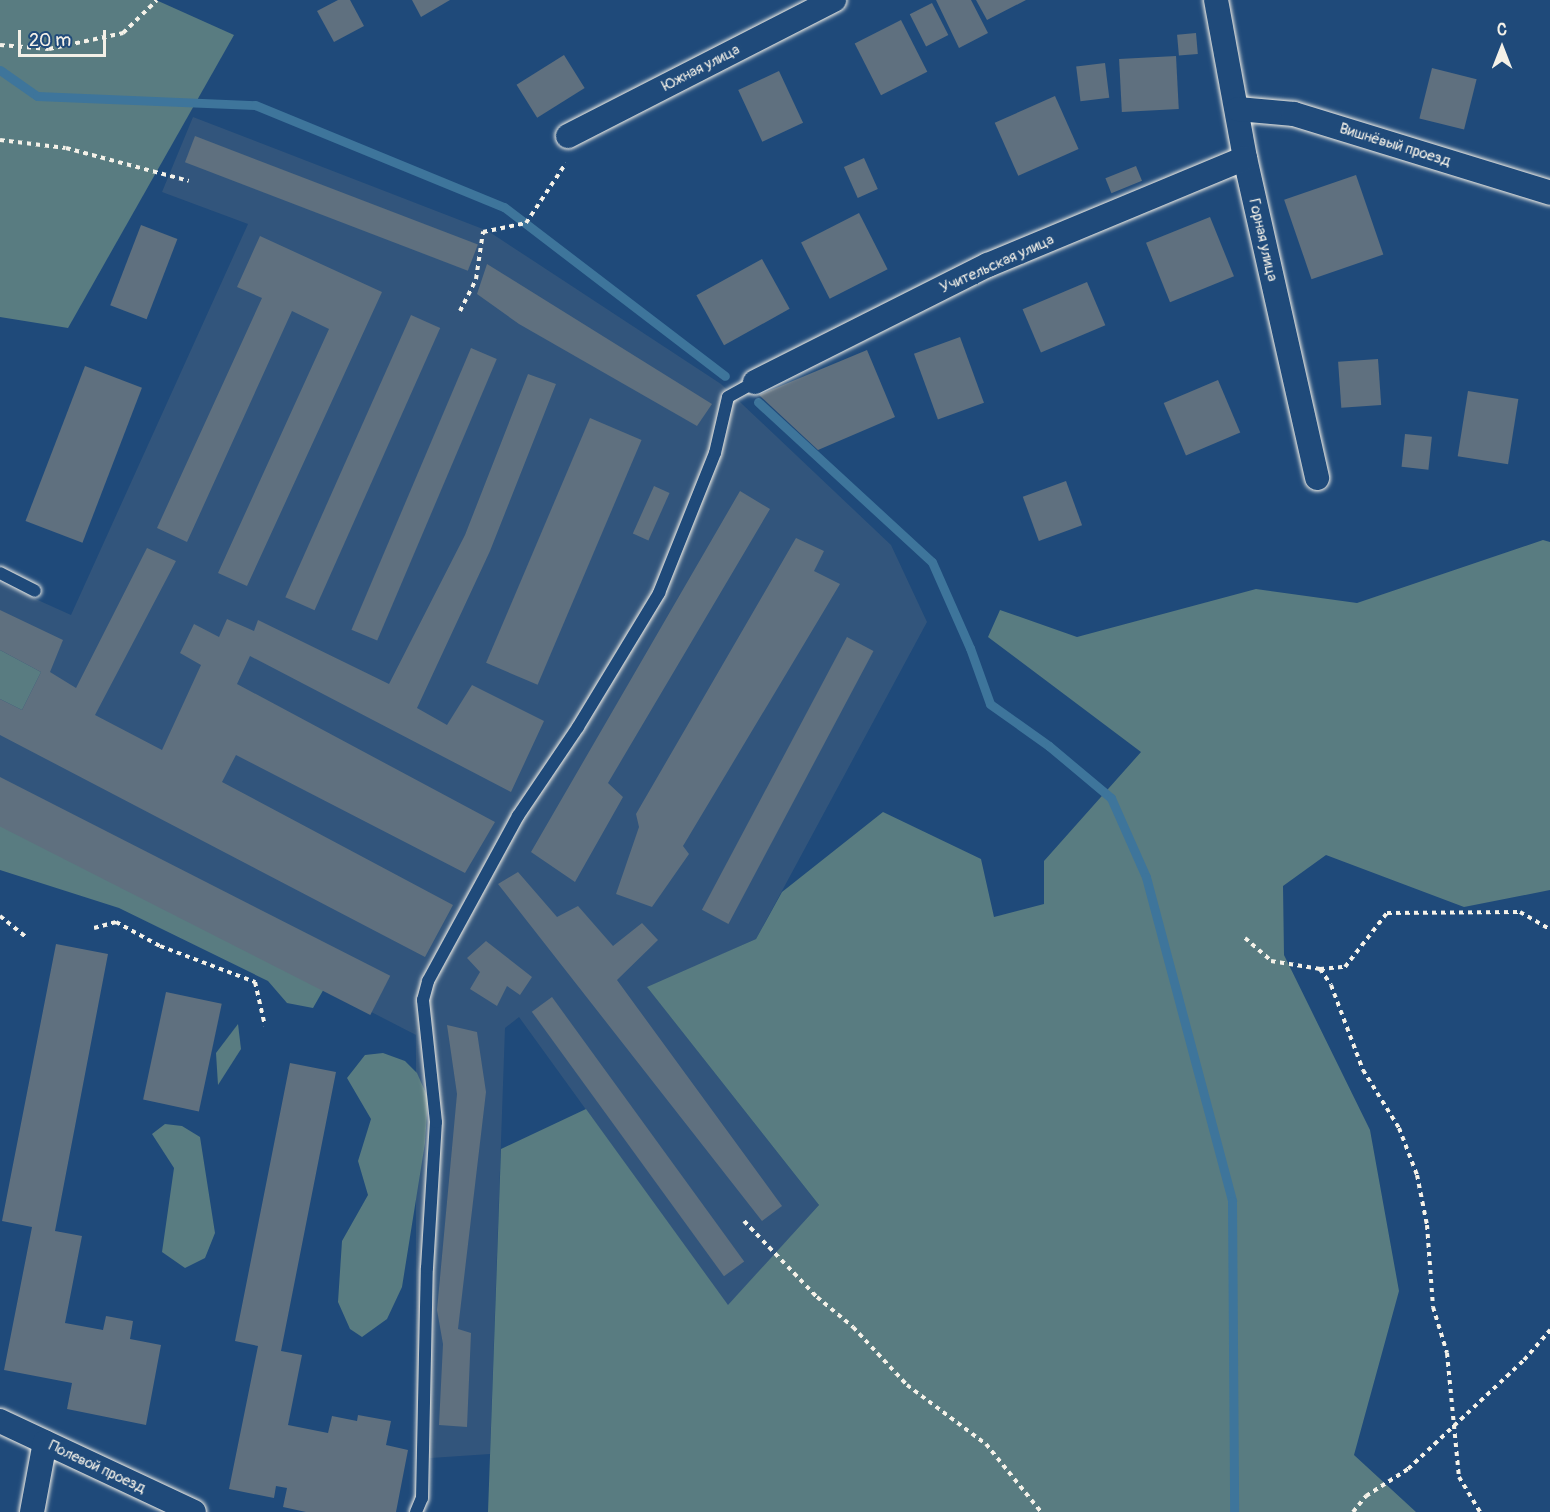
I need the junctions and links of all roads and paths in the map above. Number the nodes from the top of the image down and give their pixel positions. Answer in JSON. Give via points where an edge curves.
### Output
{"nodes":[{"id":1,"x":157,"y":0,"type":"edge"},
{"id":2,"x":834,"y":0,"type":"edge"},
{"id":3,"x":1216,"y":0,"type":"edge"},
{"id":4,"x":0,"y":45,"type":"edge"},
{"id":5,"x":1238,"y":109,"type":"junction"},
{"id":6,"x":568,"y":136,"type":"joint"},
{"id":7,"x":0,"y":140,"type":"edge"},
{"id":8,"x":1245,"y":158,"type":"junction"},
{"id":9,"x":189,"y":181,"type":"dead end"},
{"id":10,"x":1550,"y":193,"type":"edge"},
{"id":11,"x":460,"y":311,"type":"dead end"},
{"id":12,"x":755,"y":382,"type":"joint"},
{"id":13,"x":1317,"y":478,"type":"dead end"},
{"id":14,"x":0,"y":573,"type":"edge"},
{"id":15,"x":35,"y":591,"type":"dead end"},
{"id":16,"x":0,"y":916,"type":"edge"},
{"id":17,"x":94,"y":928,"type":"dead end"},
{"id":18,"x":1550,"y":929,"type":"edge"},
{"id":19,"x":25,"y":936,"type":"dead end"},
{"id":20,"x":1245,"y":938,"type":"dead end"},
{"id":21,"x":1320,"y":969,"type":"junction"},
{"id":22,"x":265,"y":1026,"type":"dead end"},
{"id":23,"x":744,"y":1221,"type":"dead end"},
{"id":24,"x":1550,"y":1330,"type":"edge"},
{"id":25,"x":0,"y":1421,"type":"edge"},
{"id":26,"x":1454,"y":1426,"type":"junction"},
{"id":27,"x":45,"y":1442,"type":"junction"},
{"id":28,"x":32,"y":1512,"type":"edge"},
{"id":29,"x":194,"y":1512,"type":"edge"},
{"id":30,"x":416,"y":1512,"type":"edge"},
{"id":31,"x":1041,"y":1512,"type":"edge"},
{"id":32,"x":1353,"y":1512,"type":"edge"},
{"id":33,"x":1480,"y":1512,"type":"edge"}],
"edges":[{"from":1,"to":4,"type":"path","via":[[123,33],[49,49]]},
{"from":2,"to":6,"type":"street","name":"Южная улица"},
{"from":3,"to":5,"type":"street","name":"Горная улица"},
{"from":5,"to":8,"type":"street","name":"Горная улица"},
{"from":5,"to":10,"type":"street","name":"Вишнёвый проезд","via":[[1294,114]]},
{"from":6,"to":11,"type":"path","via":[[567,161],[526,223],[483,232],[477,279]]},
{"from":7,"to":9,"type":"path","via":[[66,147]]},
{"from":8,"to":12,"type":"street","name":"Учительская улица","via":[[988,265]]},
{"from":8,"to":13,"type":"street","name":"Горная улица"},
{"from":12,"to":30,"type":"lane","via":[[728,397],[715,453],[659,593],[578,727],[518,816],[428,981],[423,1000],[436,1122],[427,1268],[422,1498]]},
{"from":14,"to":15,"type":"lane"},
{"from":16,"to":19,"type":"path"},
{"from":17,"to":22,"type":"path","via":[[116,922],[160,946],[255,982]]},
{"from":18,"to":21,"type":"path","via":[[1520,912],[1387,913],[1345,967]]},
{"from":20,"to":21,"type":"path","via":[[1271,961]]},
{"from":21,"to":26,"type":"path","via":[[1331,985],[1363,1070],[1399,1128],[1417,1175],[1427,1225],[1433,1307],[1447,1353]]},
{"from":23,"to":31,"type":"path","via":[[907,1385],[986,1444]]},
{"from":24,"to":26,"type":"path"},
{"from":25,"to":27,"type":"street","name":"Полевой проезд"},
{"from":26,"to":32,"type":"path","via":[[1408,1469],[1366,1496]]},
{"from":26,"to":33,"type":"path","via":[[1459,1478]]},
{"from":27,"to":28,"type":"street"},
{"from":27,"to":29,"type":"street","name":"Полевой проезд"}]}
